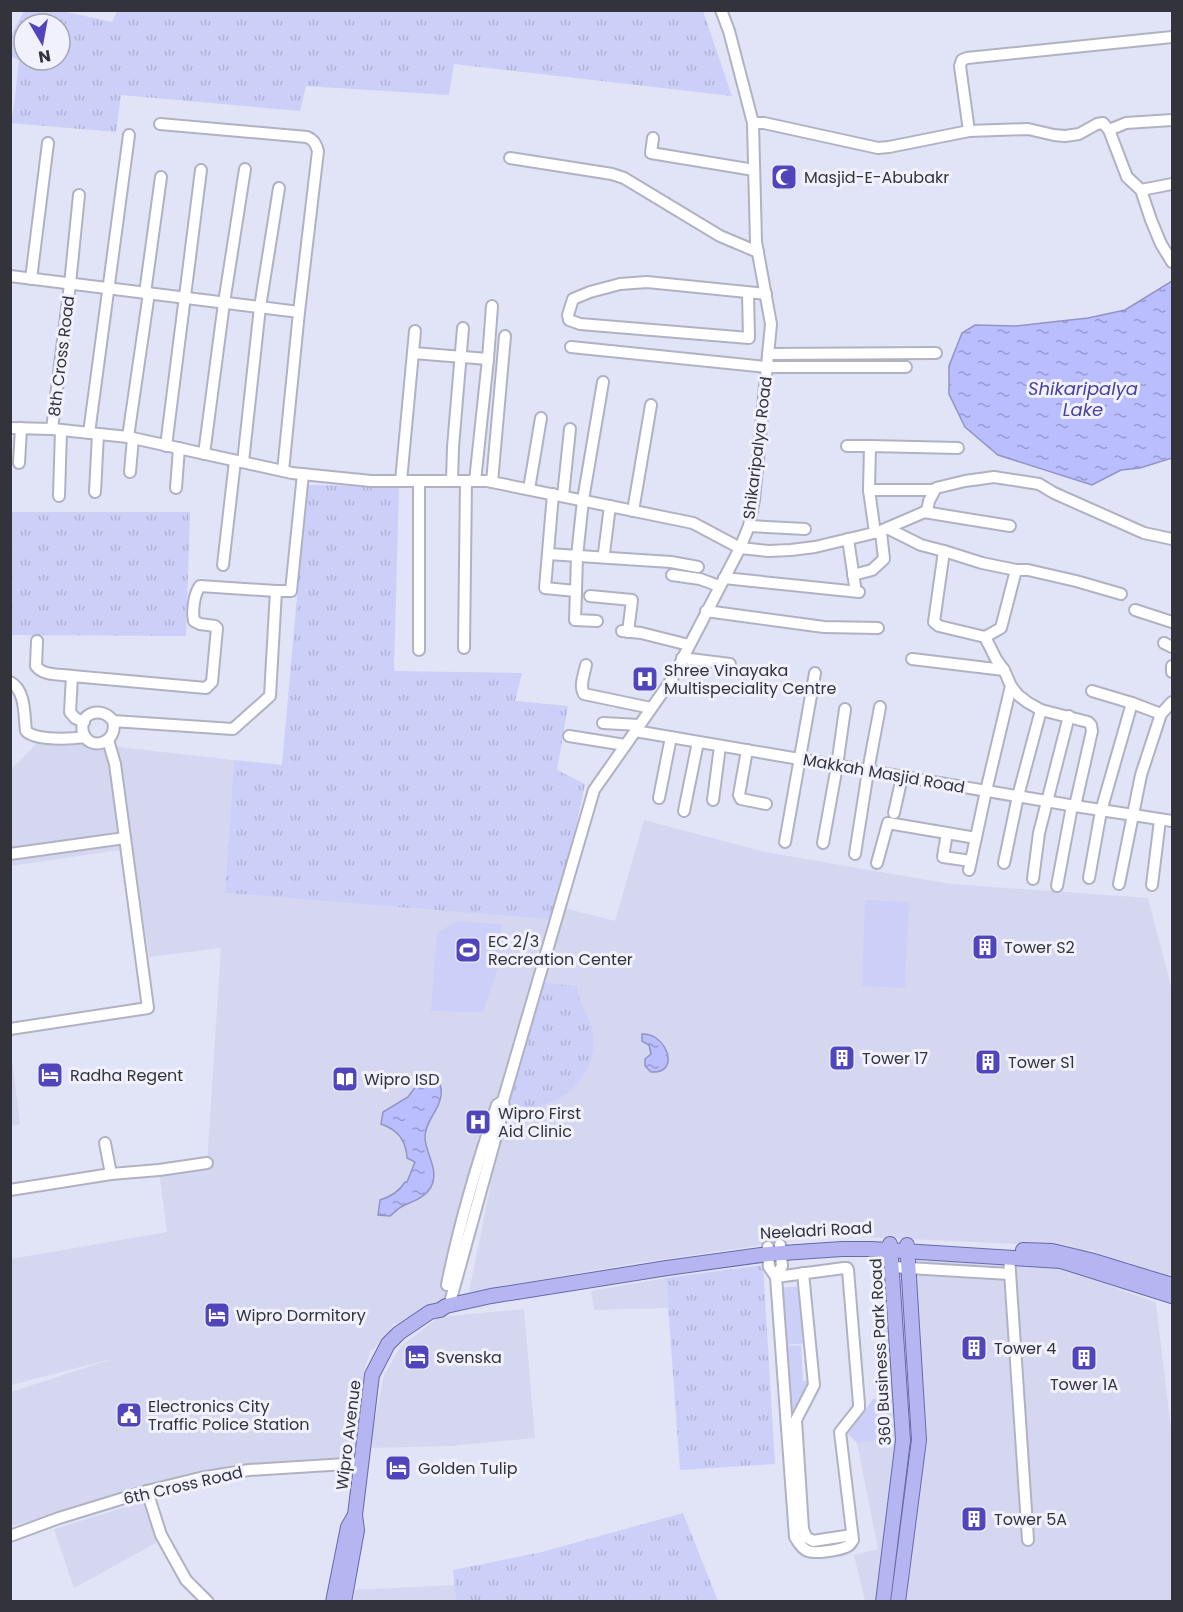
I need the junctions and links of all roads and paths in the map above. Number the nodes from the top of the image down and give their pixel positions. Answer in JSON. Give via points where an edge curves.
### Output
{"nodes":[{"id":1,"x":721,"y":10,"type":"edge"},
{"id":2,"x":1173,"y":37,"type":"edge"},
{"id":3,"x":1173,"y":120,"type":"edge"},
{"id":4,"x":753,"y":123,"type":"junction"},
{"id":5,"x":160,"y":124,"type":"dead end"},
{"id":6,"x":1109,"y":130,"type":"junction"},
{"id":7,"x":969,"y":131,"type":"junction"},
{"id":8,"x":129,"y":135,"type":"dead end"},
{"id":9,"x":653,"y":138,"type":"dead end"},
{"id":10,"x":48,"y":143,"type":"dead end"},
{"id":11,"x":510,"y":158,"type":"dead end"},
{"id":12,"x":244,"y":169,"type":"dead end"},
{"id":13,"x":201,"y":170,"type":"dead end"},
{"id":14,"x":754,"y":170,"type":"junction"},
{"id":15,"x":161,"y":177,"type":"dead end"},
{"id":16,"x":1173,"y":184,"type":"edge"},
{"id":17,"x":279,"y":188,"type":"dead end"},
{"id":18,"x":1141,"y":190,"type":"junction"},
{"id":19,"x":79,"y":195,"type":"dead end"},
{"id":20,"x":758,"y":252,"type":"junction"},
{"id":21,"x":1173,"y":262,"type":"edge"},
{"id":22,"x":10,"y":276,"type":"edge"},
{"id":23,"x":31,"y":279,"type":"junction"},
{"id":24,"x":70,"y":284,"type":"junction"},
{"id":25,"x":108,"y":288,"type":"junction"},
{"id":26,"x":748,"y":292,"type":"junction"},
{"id":27,"x":147,"y":293,"type":"junction"},
{"id":28,"x":765,"y":294,"type":"junction"},
{"id":29,"x":186,"y":297,"type":"junction"},
{"id":30,"x":224,"y":303,"type":"junction"},
{"id":31,"x":492,"y":306,"type":"dead end"},
{"id":32,"x":260,"y":307,"type":"junction"},
{"id":33,"x":748,"y":309,"type":"junction"},
{"id":34,"x":768,"y":310,"type":"junction"},
{"id":35,"x":299,"y":312,"type":"junction"},
{"id":36,"x":463,"y":328,"type":"dead end"},
{"id":37,"x":415,"y":331,"type":"dead end"},
{"id":38,"x":504,"y":336,"type":"dead end"},
{"id":39,"x":571,"y":347,"type":"dead end"},
{"id":40,"x":413,"y":353,"type":"junction"},
{"id":41,"x":936,"y":353,"type":"dead end"},
{"id":42,"x":768,"y":354,"type":"junction"},
{"id":43,"x":460,"y":357,"type":"junction"},
{"id":44,"x":488,"y":359,"type":"junction"},
{"id":45,"x":767,"y":367,"type":"junction"},
{"id":46,"x":906,"y":367,"type":"dead end"},
{"id":47,"x":603,"y":382,"type":"dead end"},
{"id":48,"x":651,"y":405,"type":"dead end"},
{"id":49,"x":541,"y":418,"type":"dead end"},
{"id":50,"x":16,"y":428,"type":"edge"},
{"id":51,"x":56,"y":429,"type":"junction"},
{"id":52,"x":570,"y":429,"type":"dead end"},
{"id":53,"x":93,"y":434,"type":"junction"},
{"id":54,"x":130,"y":438,"type":"junction"},
{"id":55,"x":166,"y":446,"type":"junction"},
{"id":56,"x":847,"y":446,"type":"dead end"},
{"id":57,"x":870,"y":446,"type":"junction"},
{"id":58,"x":179,"y":448,"type":"junction"},
{"id":59,"x":958,"y":448,"type":"dead end"},
{"id":60,"x":204,"y":454,"type":"junction"},
{"id":61,"x":239,"y":462,"type":"junction"},
{"id":62,"x":19,"y":463,"type":"dead end"},
{"id":63,"x":283,"y":471,"type":"junction"},
{"id":64,"x":130,"y":472,"type":"dead end"},
{"id":65,"x":303,"y":474,"type":"junction"},
{"id":66,"x":401,"y":481,"type":"junction"},
{"id":67,"x":419,"y":481,"type":"junction"},
{"id":68,"x":452,"y":481,"type":"junction"},
{"id":69,"x":471,"y":481,"type":"junction"},
{"id":70,"x":492,"y":482,"type":"junction"},
{"id":71,"x":176,"y":488,"type":"dead end"},
{"id":72,"x":529,"y":489,"type":"junction"},
{"id":73,"x":869,"y":490,"type":"junction"},
{"id":74,"x":934,"y":490,"type":"junction"},
{"id":75,"x":95,"y":492,"type":"dead end"},
{"id":76,"x":558,"y":495,"type":"junction"},
{"id":77,"x":59,"y":496,"type":"dead end"},
{"id":78,"x":583,"y":500,"type":"junction"},
{"id":79,"x":610,"y":506,"type":"junction"},
{"id":80,"x":633,"y":511,"type":"junction"},
{"id":81,"x":924,"y":512,"type":"junction"},
{"id":82,"x":749,"y":526,"type":"junction"},
{"id":83,"x":1010,"y":526,"type":"dead end"},
{"id":84,"x":804,"y":529,"type":"dead end"},
{"id":85,"x":882,"y":531,"type":"junction"},
{"id":86,"x":848,"y":539,"type":"junction"},
{"id":87,"x":1173,"y":539,"type":"edge"},
{"id":88,"x":740,"y":548,"type":"junction"},
{"id":89,"x":944,"y":551,"type":"junction"},
{"id":90,"x":604,"y":553,"type":"dead end"},
{"id":91,"x":548,"y":554,"type":"junction"},
{"id":92,"x":577,"y":556,"type":"junction"},
{"id":93,"x":223,"y":565,"type":"dead end"},
{"id":94,"x":698,"y":567,"type":"dead end"},
{"id":95,"x":1016,"y":570,"type":"junction"},
{"id":96,"x":672,"y":575,"type":"dead end"},
{"id":97,"x":722,"y":582,"type":"junction"},
{"id":98,"x":856,"y":584,"type":"junction"},
{"id":99,"x":276,"y":591,"type":"junction"},
{"id":100,"x":576,"y":591,"type":"junction"},
{"id":101,"x":1120,"y":594,"type":"dead end"},
{"id":102,"x":590,"y":596,"type":"dead end"},
{"id":103,"x":1135,"y":610,"type":"dead end"},
{"id":104,"x":706,"y":611,"type":"junction"},
{"id":105,"x":597,"y":621,"type":"dead end"},
{"id":106,"x":1173,"y":622,"type":"edge"},
{"id":107,"x":878,"y":628,"type":"dead end"},
{"id":108,"x":985,"y":638,"type":"junction"},
{"id":109,"x":37,"y":641,"type":"dead end"},
{"id":110,"x":689,"y":645,"type":"junction"},
{"id":111,"x":465,"y":648,"type":"dead end"},
{"id":112,"x":419,"y":650,"type":"dead end"},
{"id":113,"x":682,"y":658,"type":"junction"},
{"id":114,"x":912,"y":659,"type":"dead end"},
{"id":115,"x":730,"y":664,"type":"dead end"},
{"id":116,"x":586,"y":666,"type":"dead end"},
{"id":117,"x":1173,"y":666,"type":"edge"},
{"id":118,"x":1004,"y":670,"type":"junction"},
{"id":119,"x":1173,"y":672,"type":"edge"},
{"id":120,"x":815,"y":674,"type":"dead end"},
{"id":121,"x":72,"y":676,"type":"junction"},
{"id":122,"x":10,"y":682,"type":"edge"},
{"id":123,"x":1011,"y":686,"type":"junction"},
{"id":124,"x":1092,"y":691,"type":"dead end"},
{"id":125,"x":1173,"y":702,"type":"edge"},
{"id":126,"x":1132,"y":703,"type":"junction"},
{"id":127,"x":880,"y":707,"type":"dead end"},
{"id":128,"x":651,"y":708,"type":"junction"},
{"id":129,"x":845,"y":709,"type":"dead end"},
{"id":130,"x":1041,"y":710,"type":"junction"},
{"id":131,"x":1161,"y":714,"type":"junction"},
{"id":132,"x":1069,"y":716,"type":"junction"},
{"id":133,"x":113,"y":721,"type":"junction"},
{"id":134,"x":84,"y":722,"type":"junction"},
{"id":135,"x":603,"y":723,"type":"dead end"},
{"id":136,"x":637,"y":728,"type":"junction"},
{"id":137,"x":85,"y":736,"type":"junction"},
{"id":138,"x":569,"y":736,"type":"dead end"},
{"id":139,"x":671,"y":737,"type":"junction"},
{"id":140,"x":108,"y":740,"type":"junction"},
{"id":141,"x":698,"y":742,"type":"junction"},
{"id":142,"x":625,"y":745,"type":"junction"},
{"id":143,"x":720,"y":746,"type":"junction"},
{"id":144,"x":747,"y":750,"type":"junction"},
{"id":145,"x":799,"y":759,"type":"junction"},
{"id":146,"x":837,"y":766,"type":"junction"},
{"id":147,"x":868,"y":771,"type":"junction"},
{"id":148,"x":902,"y":777,"type":"junction"},
{"id":149,"x":986,"y":791,"type":"junction"},
{"id":150,"x":1018,"y":796,"type":"junction"},
{"id":151,"x":659,"y":798,"type":"dead end"},
{"id":152,"x":713,"y":800,"type":"dead end"},
{"id":153,"x":1047,"y":801,"type":"junction"},
{"id":154,"x":766,"y":804,"type":"dead end"},
{"id":155,"x":1074,"y":806,"type":"junction"},
{"id":156,"x":684,"y":811,"type":"dead end"},
{"id":157,"x":1101,"y":811,"type":"junction"},
{"id":158,"x":894,"y":813,"type":"dead end"},
{"id":159,"x":1132,"y":816,"type":"junction"},
{"id":160,"x":1160,"y":820,"type":"junction"},
{"id":161,"x":1173,"y":821,"type":"edge"},
{"id":162,"x":946,"y":833,"type":"junction"},
{"id":163,"x":125,"y":838,"type":"junction"},
{"id":164,"x":976,"y":838,"type":"junction"},
{"id":165,"x":784,"y":842,"type":"dead end"},
{"id":166,"x":823,"y":843,"type":"dead end"},
{"id":167,"x":10,"y":854,"type":"edge"},
{"id":168,"x":855,"y":854,"type":"dead end"},
{"id":169,"x":877,"y":863,"type":"dead end"},
{"id":170,"x":1004,"y":863,"type":"dead end"},
{"id":171,"x":1089,"y":878,"type":"dead end"},
{"id":172,"x":1032,"y":879,"type":"dead end"},
{"id":173,"x":1119,"y":884,"type":"dead end"},
{"id":174,"x":1152,"y":885,"type":"dead end"},
{"id":175,"x":1057,"y":886,"type":"dead end"},
{"id":176,"x":10,"y":1029,"type":"edge"},
{"id":177,"x":105,"y":1143,"type":"dead end"},
{"id":178,"x":207,"y":1163,"type":"dead end"},
{"id":179,"x":111,"y":1174,"type":"junction"},
{"id":180,"x":10,"y":1190,"type":"edge"},
{"id":181,"x":891,"y":1247,"type":"junction"},
{"id":182,"x":907,"y":1248,"type":"junction"},
{"id":183,"x":774,"y":1250,"type":"junction"},
{"id":184,"x":1009,"y":1257,"type":"junction"},
{"id":185,"x":892,"y":1267,"type":"junction"},
{"id":186,"x":908,"y":1268,"type":"junction"},
{"id":187,"x":803,"y":1273,"type":"junction"},
{"id":188,"x":1009,"y":1274,"type":"junction"},
{"id":189,"x":776,"y":1277,"type":"junction"},
{"id":190,"x":1172,"y":1291,"type":"edge"},
{"id":191,"x":447,"y":1303,"type":"junction"},
{"id":192,"x":362,"y":1463,"type":"junction"},
{"id":193,"x":147,"y":1491,"type":"junction"},
{"id":194,"x":355,"y":1515,"type":"junction"},
{"id":195,"x":852,"y":1535,"type":"junction"},
{"id":196,"x":10,"y":1536,"type":"edge"},
{"id":197,"x":1028,"y":1540,"type":"dead end"},
{"id":198,"x":208,"y":1602,"type":"edge"},
{"id":199,"x":333,"y":1602,"type":"edge"},
{"id":200,"x":344,"y":1602,"type":"edge"},
{"id":201,"x":883,"y":1602,"type":"edge"},
{"id":202,"x":898,"y":1602,"type":"edge"}],
"edges":[{"from":1,"to":4,"type":"street","name":"Shikaripalya Road"},
{"from":2,"to":7,"type":"street","via":[[967,57],[960,66]]},
{"from":3,"to":6,"type":"street","via":[[1126,123]]},
{"from":4,"to":7,"type":"street","via":[[878,148]]},
{"from":4,"to":14,"type":"street","name":"Shikaripalya Road"},
{"from":5,"to":35,"type":"street","via":[[313,140],[318,151]]},
{"from":6,"to":7,"type":"street","via":[[1103,123],[1065,136],[1028,129]]},
{"from":6,"to":18,"type":"street","via":[[1127,177]]},
{"from":8,"to":25,"type":"street"},
{"from":9,"to":14,"type":"street","via":[[651,153]]},
{"from":10,"to":23,"type":"street"},
{"from":11,"to":20,"type":"street","via":[[618,176],[720,236]]},
{"from":12,"to":30,"type":"street"},
{"from":13,"to":29,"type":"street"},
{"from":14,"to":20,"type":"street","name":"Shikaripalya Road"},
{"from":15,"to":27,"type":"street"},
{"from":16,"to":18,"type":"street"},
{"from":17,"to":32,"type":"street"},
{"from":18,"to":21,"type":"street","via":[[1158,236]]},
{"from":19,"to":24,"type":"street","name":"8th Cross Road"},
{"from":20,"to":28,"type":"street","name":"Shikaripalya Road"},
{"from":22,"to":23,"type":"street"},
{"from":23,"to":24,"type":"street"},
{"from":24,"to":25,"type":"street"},
{"from":24,"to":51,"type":"street","name":"8th Cross Road"},
{"from":25,"to":27,"type":"street"},
{"from":25,"to":53,"type":"street"},
{"from":26,"to":28,"type":"street"},
{"from":26,"to":33,"type":"street"},
{"from":26,"to":33,"type":"street","via":[[647,282],[620,284],[573,299],[568,315],[569,320],[580,324],[749,338]]},
{"from":27,"to":29,"type":"street"},
{"from":27,"to":54,"type":"street"},
{"from":28,"to":34,"type":"street","name":"Shikaripalya Road"},
{"from":29,"to":30,"type":"street"},
{"from":29,"to":55,"type":"street"},
{"from":30,"to":32,"type":"street"},
{"from":30,"to":60,"type":"street"},
{"from":31,"to":44,"type":"street"},
{"from":32,"to":35,"type":"street"},
{"from":32,"to":61,"type":"street"},
{"from":33,"to":34,"type":"street"},
{"from":34,"to":42,"type":"street","name":"Shikaripalya Road"},
{"from":35,"to":63,"type":"street"},
{"from":36,"to":43,"type":"street"},
{"from":37,"to":40,"type":"street"},
{"from":38,"to":70,"type":"street"},
{"from":39,"to":45,"type":"street"},
{"from":40,"to":43,"type":"street"},
{"from":40,"to":66,"type":"street"},
{"from":41,"to":42,"type":"street"},
{"from":42,"to":45,"type":"street","name":"Shikaripalya Road"},
{"from":43,"to":44,"type":"street"},
{"from":43,"to":68,"type":"street"},
{"from":44,"to":69,"type":"street"},
{"from":45,"to":46,"type":"street"},
{"from":45,"to":82,"type":"street","name":"Shikaripalya Road"},
{"from":47,"to":78,"type":"street"},
{"from":48,"to":80,"type":"street"},
{"from":49,"to":72,"type":"street"},
{"from":50,"to":51,"type":"street"},
{"from":50,"to":62,"type":"street"},
{"from":51,"to":53,"type":"street"},
{"from":51,"to":77,"type":"street","name":"8th Cross Road"},
{"from":52,"to":76,"type":"street"},
{"from":53,"to":54,"type":"street"},
{"from":53,"to":75,"type":"street"},
{"from":54,"to":55,"type":"street"},
{"from":54,"to":64,"type":"street"},
{"from":55,"to":58,"type":"street"},
{"from":56,"to":57,"type":"street"},
{"from":57,"to":59,"type":"street"},
{"from":57,"to":73,"type":"street"},
{"from":58,"to":60,"type":"street"},
{"from":58,"to":71,"type":"street"},
{"from":60,"to":61,"type":"street"},
{"from":61,"to":63,"type":"street"},
{"from":61,"to":93,"type":"street"},
{"from":63,"to":65,"type":"street"},
{"from":65,"to":66,"type":"street"},
{"from":65,"to":99,"type":"street","via":[[291,591]]},
{"from":66,"to":67,"type":"street"},
{"from":67,"to":68,"type":"street"},
{"from":67,"to":112,"type":"street"},
{"from":68,"to":69,"type":"street"},
{"from":69,"to":70,"type":"street"},
{"from":69,"to":111,"type":"street"},
{"from":70,"to":72,"type":"street"},
{"from":72,"to":76,"type":"street"},
{"from":73,"to":74,"type":"street"},
{"from":73,"to":85,"type":"street"},
{"from":74,"to":81,"type":"street"},
{"from":74,"to":87,"type":"street","via":[[994,477],[1039,484],[1144,533]]},
{"from":76,"to":78,"type":"street"},
{"from":76,"to":91,"type":"street"},
{"from":78,"to":79,"type":"street"},
{"from":78,"to":92,"type":"street"},
{"from":79,"to":80,"type":"street"},
{"from":79,"to":90,"type":"street"},
{"from":80,"to":88,"type":"street","via":[[693,523]]},
{"from":81,"to":83,"type":"street"},
{"from":81,"to":85,"type":"street"},
{"from":82,"to":84,"type":"street"},
{"from":82,"to":88,"type":"street","name":"Shikaripalya Road"},
{"from":85,"to":86,"type":"street"},
{"from":85,"to":89,"type":"street"},
{"from":85,"to":98,"type":"street","via":[[884,559]]},
{"from":86,"to":88,"type":"street","via":[[791,550]]},
{"from":86,"to":98,"type":"street"},
{"from":88,"to":97,"type":"street","name":"Shikaripalya Road"},
{"from":89,"to":95,"type":"street"},
{"from":89,"to":108,"type":"street","via":[[934,622]]},
{"from":91,"to":92,"type":"street"},
{"from":91,"to":100,"type":"street","via":[[545,588]]},
{"from":92,"to":94,"type":"street"},
{"from":92,"to":100,"type":"street"},
{"from":95,"to":101,"type":"street"},
{"from":95,"to":108,"type":"street","via":[[1001,628]]},
{"from":96,"to":97,"type":"street"},
{"from":97,"to":98,"type":"street"},
{"from":97,"to":104,"type":"street","name":"Shikaripalya Road"},
{"from":99,"to":121,"type":"street","via":[[203,585],[198,589],[194,621],[217,628],[212,682],[206,688]]},
{"from":99,"to":133,"type":"street","via":[[270,696],[233,729]]},
{"from":100,"to":105,"type":"street","via":[[575,620]]},
{"from":102,"to":110,"type":"street","via":[[632,600],[624,631]]},
{"from":103,"to":106,"type":"street"},
{"from":104,"to":107,"type":"street","via":[[824,627]]},
{"from":104,"to":110,"type":"street","name":"Shikaripalya Road"},
{"from":108,"to":118,"type":"street"},
{"from":109,"to":121,"type":"street","via":[[37,668]]},
{"from":110,"to":113,"type":"street","name":"Shikaripalya Road"},
{"from":113,"to":115,"type":"street"},
{"from":113,"to":128,"type":"street","name":"Shikaripalya Road"},
{"from":114,"to":118,"type":"street"},
{"from":116,"to":128,"type":"street","via":[[582,693]]},
{"from":117,"to":119,"type":"street"},
{"from":118,"to":123,"type":"street"},
{"from":120,"to":145,"type":"street"},
{"from":121,"to":134,"type":"street","via":[[70,712]]},
{"from":122,"to":137,"type":"street","via":[[20,692],[28,734]]},
{"from":123,"to":130,"type":"street"},
{"from":123,"to":149,"type":"street"},
{"from":124,"to":126,"type":"street"},
{"from":125,"to":131,"type":"street"},
{"from":126,"to":131,"type":"street"},
{"from":126,"to":157,"type":"street"},
{"from":127,"to":147,"type":"street"},
{"from":128,"to":136,"type":"street","name":"Shikaripalya Road"},
{"from":129,"to":146,"type":"street"},
{"from":130,"to":132,"type":"street"},
{"from":130,"to":150,"type":"street"},
{"from":131,"to":159,"type":"street"},
{"from":132,"to":153,"type":"street"},
{"from":132,"to":155,"type":"street","via":[[1088,722],[1092,731]]},
{"from":133,"to":134,"type":"street","via":[[100,712],[90,714]]},
{"from":133,"to":140,"type":"street","via":[[114,732]]},
{"from":134,"to":137,"type":"street"},
{"from":135,"to":136,"type":"street","name":"Makkah Masjid Road"},
{"from":136,"to":139,"type":"street","name":"Makkah Masjid Road"},
{"from":136,"to":142,"type":"street","name":"Shikaripalya Road"},
{"from":137,"to":140,"type":"street","via":[[98,744]]},
{"from":138,"to":142,"type":"street"},
{"from":139,"to":141,"type":"street","name":"Makkah Masjid Road"},
{"from":139,"to":151,"type":"street"},
{"from":140,"to":163,"type":"street"},
{"from":141,"to":143,"type":"street","name":"Makkah Masjid Road"},
{"from":141,"to":156,"type":"street"},
{"from":142,"to":191,"type":"street","name":"Shikaripalya Road","via":[[594,790]]},
{"from":143,"to":144,"type":"street","name":"Makkah Masjid Road"},
{"from":143,"to":152,"type":"street"},
{"from":144,"to":145,"type":"street","name":"Makkah Masjid Road"},
{"from":144,"to":154,"type":"street","via":[[739,795],[741,799]]},
{"from":145,"to":146,"type":"street","name":"Makkah Masjid Road"},
{"from":145,"to":165,"type":"street"},
{"from":146,"to":147,"type":"street","name":"Makkah Masjid Road"},
{"from":146,"to":166,"type":"street"},
{"from":147,"to":148,"type":"street","name":"Makkah Masjid Road"},
{"from":147,"to":168,"type":"street"},
{"from":148,"to":149,"type":"street","name":"Makkah Masjid Road"},
{"from":148,"to":158,"type":"street"},
{"from":149,"to":150,"type":"street","name":"Makkah Masjid Road"},
{"from":149,"to":164,"type":"street"},
{"from":150,"to":153,"type":"street","name":"Makkah Masjid Road"},
{"from":150,"to":170,"type":"street"},
{"from":153,"to":155,"type":"street","name":"Makkah Masjid Road"},
{"from":153,"to":172,"type":"street"},
{"from":155,"to":157,"type":"street","name":"Makkah Masjid Road"},
{"from":155,"to":175,"type":"street"},
{"from":157,"to":159,"type":"street","name":"Makkah Masjid Road"},
{"from":157,"to":171,"type":"street"},
{"from":159,"to":160,"type":"street","name":"Makkah Masjid Road"},
{"from":159,"to":173,"type":"street"},
{"from":160,"to":161,"type":"street","name":"Makkah Masjid Road"},
{"from":160,"to":174,"type":"street"},
{"from":162,"to":164,"type":"street"},
{"from":162,"to":164,"type":"street","via":[[943,857],[970,866]]},
{"from":162,"to":169,"type":"street","via":[[888,823]]},
{"from":163,"to":167,"type":"street"},
{"from":163,"to":176,"type":"street","via":[[148,1008]]},
{"from":177,"to":179,"type":"street"},
{"from":178,"to":179,"type":"street"},
{"from":179,"to":180,"type":"street"},
{"from":181,"to":182,"type":"main road","name":"Neeladri Road"},
{"from":181,"to":183,"type":"main road","name":"Neeladri Road"},
{"from":181,"to":185,"type":"main road","name":"360 Business Park Road"},
{"from":182,"to":184,"type":"main road","name":"Neeladri Road"},
{"from":182,"to":186,"type":"main road","name":"360 Business Park Road"},
{"from":182,"to":190,"type":"main road","name":"Neeladri Road","via":[[1052,1251],[1090,1260]]},
{"from":183,"to":189,"type":"street","via":[[782,1266]]},
{"from":183,"to":191,"type":"main road","name":"Neeladri Road"},
{"from":184,"to":188,"type":"street"},
{"from":184,"to":190,"type":"main road","name":"Neeladri Road","via":[[1061,1261]]},
{"from":185,"to":186,"type":"street"},
{"from":185,"to":201,"type":"main road","name":"360 Business Park Road","via":[[903,1440]]},
{"from":186,"to":188,"type":"street"},
{"from":186,"to":202,"type":"main road","name":"360 Business Park Road","via":[[919,1440]]},
{"from":187,"to":189,"type":"street"},
{"from":187,"to":195,"type":"street","via":[[814,1385],[796,1420],[803,1529],[813,1541]]},
{"from":187,"to":195,"type":"street","via":[[848,1270],[859,1404],[839,1437]]},
{"from":188,"to":197,"type":"street"},
{"from":189,"to":195,"type":"street","via":[[795,1537],[815,1553],[844,1548],[851,1544]]},
{"from":191,"to":192,"type":"main road","name":"Wipro Avenue","via":[[388,1344],[372,1375]]},
{"from":192,"to":193,"type":"street","name":"6th Cross Road","via":[[249,1470]]},
{"from":192,"to":194,"type":"main road","name":"Wipro Avenue"},
{"from":193,"to":196,"type":"street","name":"6th Cross Road"},
{"from":193,"to":198,"type":"street","via":[[161,1535],[186,1580]]},
{"from":194,"to":199,"type":"main road","name":"Wipro Avenue","via":[[348,1527]]},
{"from":194,"to":200,"type":"main road","via":[[357,1530]]}]}
